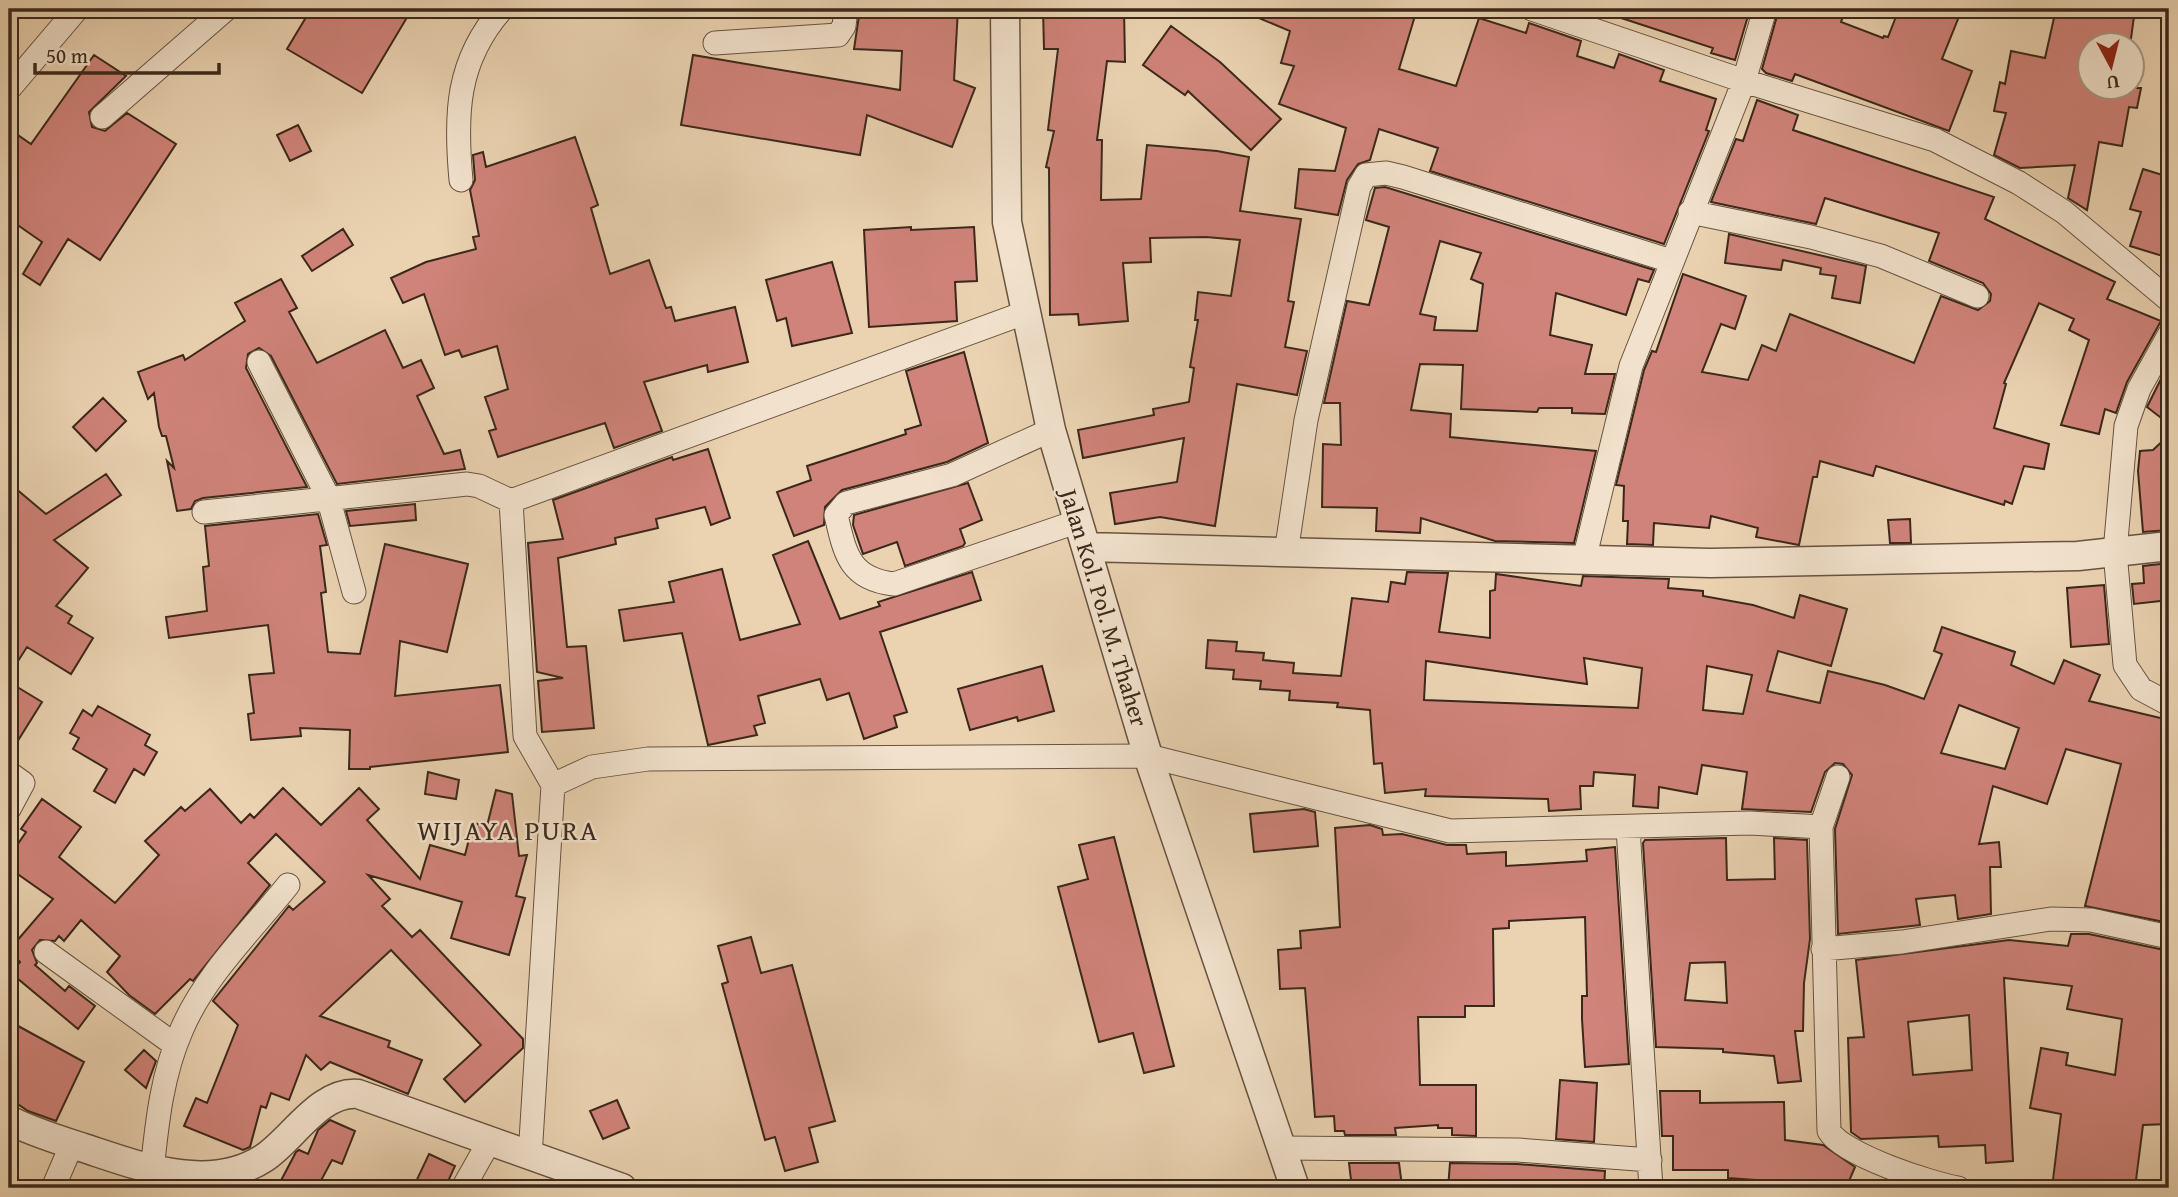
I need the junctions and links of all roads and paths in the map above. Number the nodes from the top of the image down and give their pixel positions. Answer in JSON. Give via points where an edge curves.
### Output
{"nodes":[{"id":1,"x":77,"y":9,"type":"edge"},
{"id":2,"x":226,"y":9,"type":"edge"},
{"id":3,"x":502,"y":9,"type":"edge"},
{"id":4,"x":846,"y":9,"type":"edge"},
{"id":5,"x":1005,"y":9,"type":"edge"},
{"id":6,"x":1532,"y":9,"type":"edge"},
{"id":7,"x":1765,"y":9,"type":"edge"},
{"id":8,"x":715,"y":43,"type":"dead end"},
{"id":9,"x":1744,"y":81,"type":"junction"},
{"id":10,"x":9,"y":89,"type":"edge"},
{"id":11,"x":102,"y":117,"type":"dead end"},
{"id":12,"x":461,"y":180,"type":"dead end"},
{"id":13,"x":1690,"y":212,"type":"junction"},
{"id":14,"x":1671,"y":261,"type":"junction"},
{"id":15,"x":1977,"y":296,"type":"dead end"},
{"id":16,"x":2169,"y":300,"type":"edge"},
{"id":17,"x":1024,"y":313,"type":"junction"},
{"id":18,"x":2169,"y":335,"type":"edge"},
{"id":19,"x":259,"y":362,"type":"dead end"},
{"id":20,"x":1051,"y":430,"type":"junction"},
{"id":21,"x":328,"y":497,"type":"junction"},
{"id":22,"x":511,"y":501,"type":"junction"},
{"id":23,"x":204,"y":512,"type":"dead end"},
{"id":24,"x":1081,"y":534,"type":"junction"},
{"id":25,"x":2169,"y":546,"type":"edge"},
{"id":26,"x":2115,"y":552,"type":"junction"},
{"id":27,"x":1286,"y":554,"type":"junction"},
{"id":28,"x":1584,"y":560,"type":"junction"},
{"id":29,"x":354,"y":592,"type":"dead end"},
{"id":30,"x":2169,"y":705,"type":"edge"},
{"id":31,"x":1148,"y":756,"type":"junction"},
{"id":32,"x":9,"y":773,"type":"edge"},
{"id":33,"x":1838,"y":777,"type":"dead end"},
{"id":34,"x":553,"y":785,"type":"junction"},
{"id":35,"x":9,"y":809,"type":"edge"},
{"id":36,"x":1821,"y":827,"type":"junction"},
{"id":37,"x":1628,"y":828,"type":"junction"},
{"id":38,"x":288,"y":886,"type":"dead end"},
{"id":39,"x":2169,"y":937,"type":"edge"},
{"id":40,"x":1823,"y":949,"type":"junction"},
{"id":41,"x":46,"y":952,"type":"dead end"},
{"id":42,"x":175,"y":1045,"type":"junction"},
{"id":43,"x":9,"y":1120,"type":"edge"},
{"id":44,"x":489,"y":1142,"type":"junction"},
{"id":45,"x":72,"y":1144,"type":"junction"},
{"id":46,"x":1281,"y":1148,"type":"junction"},
{"id":47,"x":530,"y":1157,"type":"junction"},
{"id":48,"x":1650,"y":1160,"type":"junction"},
{"id":49,"x":152,"y":1171,"type":"junction"},
{"id":50,"x":233,"y":1179,"type":"edge"},
{"id":51,"x":53,"y":1188,"type":"edge"},
{"id":52,"x":463,"y":1188,"type":"edge"},
{"id":53,"x":622,"y":1188,"type":"edge"},
{"id":54,"x":1295,"y":1188,"type":"edge"},
{"id":55,"x":1651,"y":1188,"type":"edge"},
{"id":56,"x":1954,"y":1188,"type":"edge"}],
"edges":[{"from":1,"to":10,"type":"street"},
{"from":2,"to":11,"type":"street"},
{"from":3,"to":12,"type":"street","via":[[482,37],[460,90],[456,129]]},
{"from":4,"to":8,"type":"street","via":[[838,35]]},
{"from":5,"to":17,"type":"street","name":"Jalan Kol. Pol. M. Thaher","via":[[1007,222]]},
{"from":6,"to":9,"type":"street"},
{"from":7,"to":9,"type":"street"},
{"from":9,"to":13,"type":"street"},
{"from":9,"to":16,"type":"street","via":[[1935,140],[1976,159],[2064,212]]},
{"from":13,"to":14,"type":"street"},
{"from":13,"to":15,"type":"street","via":[[1881,256]]},
{"from":14,"to":27,"type":"street","via":[[1403,177],[1386,173],[1366,176],[1359,187],[1306,421]]},
{"from":14,"to":28,"type":"street","via":[[1631,366]]},
{"from":17,"to":20,"type":"street","name":"Jalan Kol. Pol. M. Thaher"},
{"from":17,"to":22,"type":"street"},
{"from":18,"to":26,"type":"street","via":[[2139,389],[2126,426]]},
{"from":19,"to":21,"type":"street"},
{"from":20,"to":24,"type":"street","name":"Jalan Kol. Pol. M. Thaher"},
{"from":20,"to":24,"type":"street","via":[[952,475],[846,503],[836,515],[846,556],[872,582],[894,584]]},
{"from":21,"to":22,"type":"street","via":[[467,484]]},
{"from":21,"to":23,"type":"street"},
{"from":21,"to":29,"type":"street"},
{"from":22,"to":34,"type":"street","via":[[525,736]]},
{"from":24,"to":27,"type":"street"},
{"from":24,"to":31,"type":"street","name":"Jalan Kol. Pol. M. Thaher"},
{"from":25,"to":26,"type":"street"},
{"from":26,"to":28,"type":"street","via":[[1942,560]]},
{"from":26,"to":30,"type":"street","via":[[2125,665],[2141,689]]},
{"from":27,"to":28,"type":"street"},
{"from":31,"to":34,"type":"street","via":[[648,759],[592,767]]},
{"from":31,"to":37,"type":"street","via":[[1426,827],[1476,831]]},
{"from":31,"to":46,"type":"street","name":"Jalan Kol. Pol. M. Thaher"},
{"from":32,"to":35,"type":"street","via":[[23,783]]},
{"from":33,"to":36,"type":"street"},
{"from":34,"to":47,"type":"street"},
{"from":36,"to":37,"type":"street","via":[[1750,823]]},
{"from":36,"to":40,"type":"street"},
{"from":37,"to":48,"type":"street"},
{"from":38,"to":42,"type":"street","via":[[198,999]]},
{"from":39,"to":40,"type":"street","via":[[2091,920],[2051,919]]},
{"from":40,"to":56,"type":"street","via":[[1829,1131],[1839,1143],[1880,1162]]},
{"from":41,"to":42,"type":"street"},
{"from":42,"to":49,"type":"street","via":[[160,1095]]},
{"from":43,"to":45,"type":"street"},
{"from":44,"to":47,"type":"street"},
{"from":44,"to":50,"type":"street","via":[[388,1102],[350,1093],[312,1115],[267,1156]]},
{"from":44,"to":52,"type":"street"},
{"from":45,"to":49,"type":"street"},
{"from":45,"to":51,"type":"street"},
{"from":46,"to":48,"type":"street","via":[[1518,1150]]},
{"from":46,"to":54,"type":"street","name":"Jalan Kol. Pol. M. Thaher"},
{"from":47,"to":53,"type":"street"},
{"from":48,"to":55,"type":"street"},
{"from":49,"to":50,"type":"street"}]}
